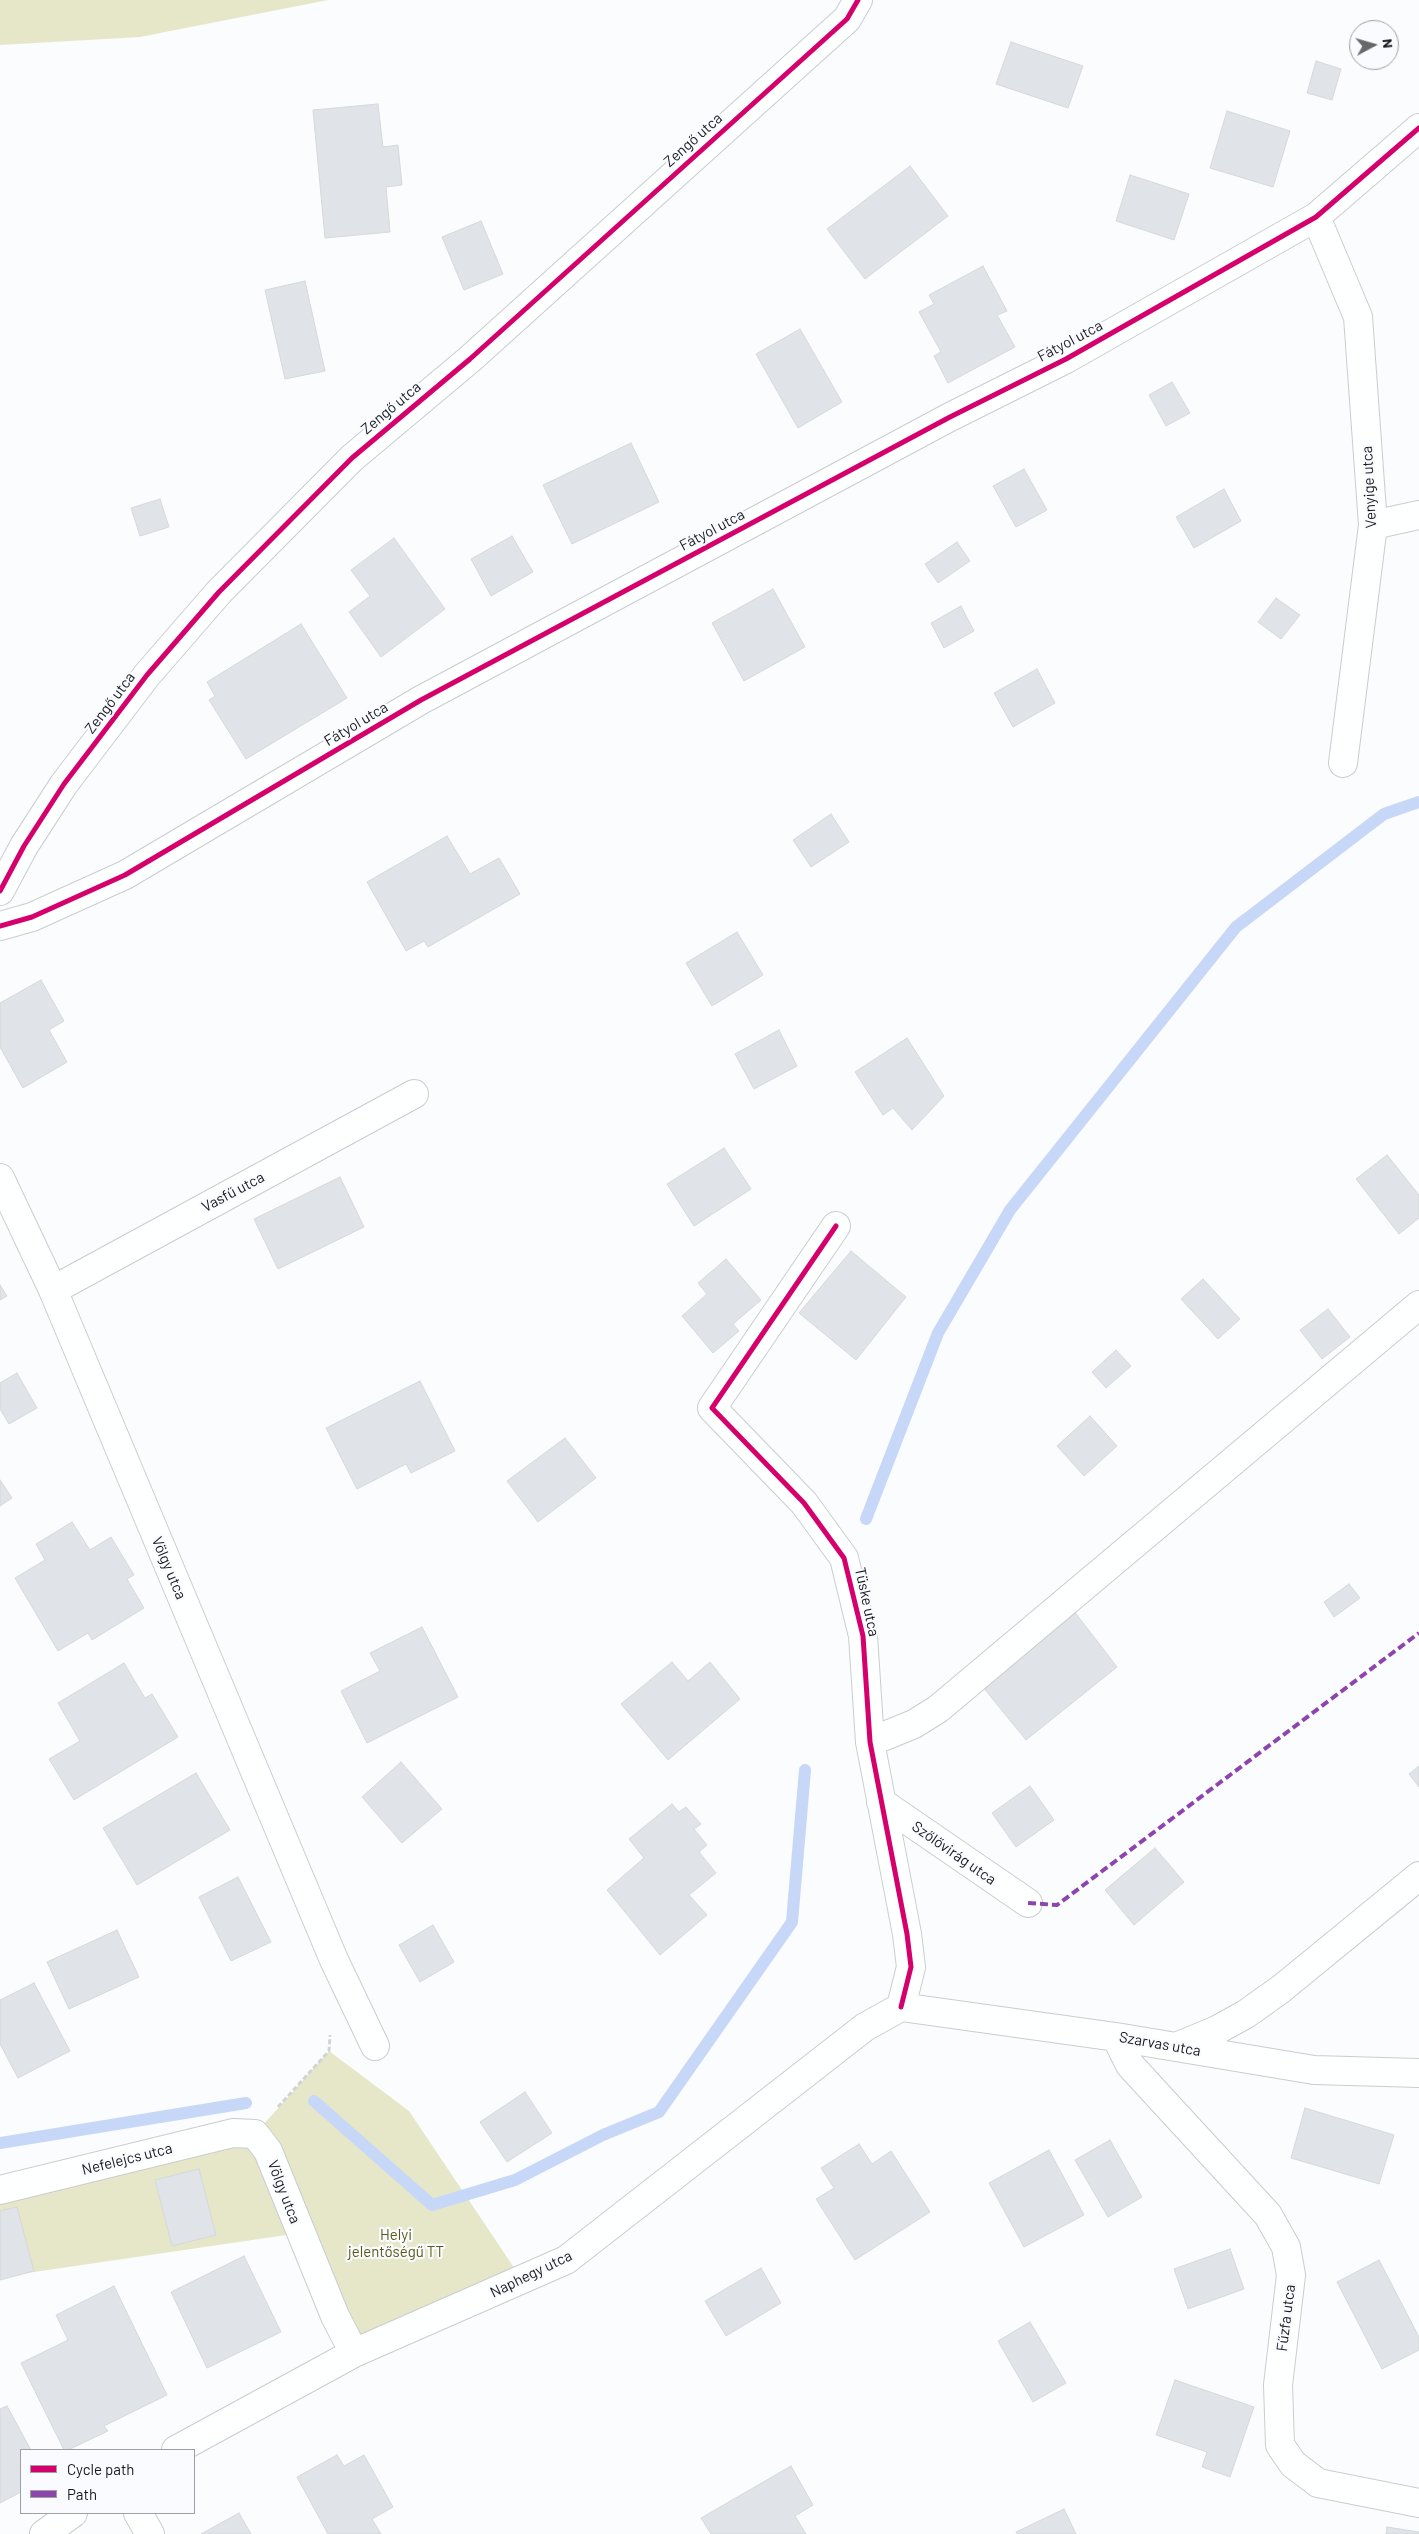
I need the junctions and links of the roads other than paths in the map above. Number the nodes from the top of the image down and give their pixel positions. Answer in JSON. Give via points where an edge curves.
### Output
{"nodes":[{"id":1,"x":858,"y":0,"type":"edge"},
{"id":2,"x":1419,"y":128,"type":"edge"},
{"id":3,"x":1316,"y":216,"type":"junction"},
{"id":4,"x":1419,"y":515,"type":"edge"},
{"id":5,"x":1373,"y":525,"type":"junction"},
{"id":6,"x":1343,"y":763,"type":"dead end"},
{"id":7,"x":0,"y":890,"type":"edge"},
{"id":8,"x":0,"y":926,"type":"edge"},
{"id":9,"x":414,"y":1094,"type":"dead end"},
{"id":10,"x":0,"y":1178,"type":"edge"},
{"id":11,"x":836,"y":1226,"type":"dead end"},
{"id":12,"x":53,"y":1290,"type":"junction"},
{"id":13,"x":1419,"y":1305,"type":"edge"},
{"id":14,"x":870,"y":1742,"type":"junction"},
{"id":15,"x":881,"y":1802,"type":"junction"},
{"id":16,"x":1419,"y":1876,"type":"edge"},
{"id":17,"x":1028,"y":1903,"type":"dead end"},
{"id":18,"x":901,"y":2007,"type":"junction"},
{"id":19,"x":1116,"y":2037,"type":"junction"},
{"id":20,"x":375,"y":2046,"type":"dead end"},
{"id":21,"x":1176,"y":2047,"type":"junction"},
{"id":22,"x":1419,"y":2073,"type":"edge"},
{"id":23,"x":255,"y":2134,"type":"joint"},
{"id":24,"x":0,"y":2190,"type":"edge"},
{"id":25,"x":354,"y":2353,"type":"junction"},
{"id":26,"x":178,"y":2449,"type":"edge"},
{"id":27,"x":1419,"y":2503,"type":"edge"},
{"id":28,"x":72,"y":2514,"type":"edge"},
{"id":29,"x":139,"y":2514,"type":"edge"},
{"id":30,"x":44,"y":2534,"type":"edge"},
{"id":31,"x":150,"y":2534,"type":"edge"}],
"edges":[{"from":1,"to":7,"type":"street","name":"Zengő utca","via":[[847,18],[470,359],[352,458],[226,586],[147,675],[64,784]]},
{"from":2,"to":3,"type":"street","name":"Fátyol utca"},
{"from":3,"to":5,"type":"street","name":"Venyige utca","via":[[1358,318]]},
{"from":3,"to":8,"type":"street","name":"Fátyol utca","via":[[1066,359],[950,417],[421,700],[125,875],[32,916]]},
{"from":4,"to":5,"type":"street"},
{"from":5,"to":6,"type":"street","name":"Venyige utca"},
{"from":9,"to":12,"type":"street","name":"Vasfű utca"},
{"from":10,"to":12,"type":"street","name":"Völgy utca"},
{"from":11,"to":14,"type":"street","name":"Tüske utca","via":[[712,1408],[804,1503],[844,1558],[863,1636]]},
{"from":12,"to":20,"type":"street","name":"Völgy utca","via":[[334,1960]]},
{"from":13,"to":14,"type":"street","via":[[938,1709],[914,1724]]},
{"from":14,"to":15,"type":"street","name":"Tüske utca"},
{"from":15,"to":17,"type":"street","name":"Szőlővirág utca"},
{"from":15,"to":18,"type":"street","name":"Tüske utca","via":[[911,1967]]},
{"from":16,"to":21,"type":"street","via":[[1314,1964],[1260,2004],[1217,2030]]},
{"from":18,"to":19,"type":"street","name":"Szarvas utca"},
{"from":18,"to":25,"type":"street","name":"Naphegy utca","via":[[866,2027],[566,2260]]},
{"from":19,"to":21,"type":"street","name":"Szarvas utca"},
{"from":19,"to":27,"type":"street","name":"Fűzfa utca","via":[[1130,2065],[1268,2215],[1286,2246],[1291,2275],[1278,2385],[1280,2446],[1293,2464],[1318,2482]]},
{"from":21,"to":22,"type":"street","name":"Szarvas utca","via":[[1314,2070]]},
{"from":23,"to":24,"type":"street","name":"Nefelejcs utca","via":[[233,2133]]},
{"from":23,"to":25,"type":"street","name":"Völgy utca","via":[[268,2151],[335,2316]]},
{"from":25,"to":26,"type":"street","name":"Naphegy utca"},
{"from":28,"to":30,"type":"street"},
{"from":29,"to":31,"type":"street"}]}
